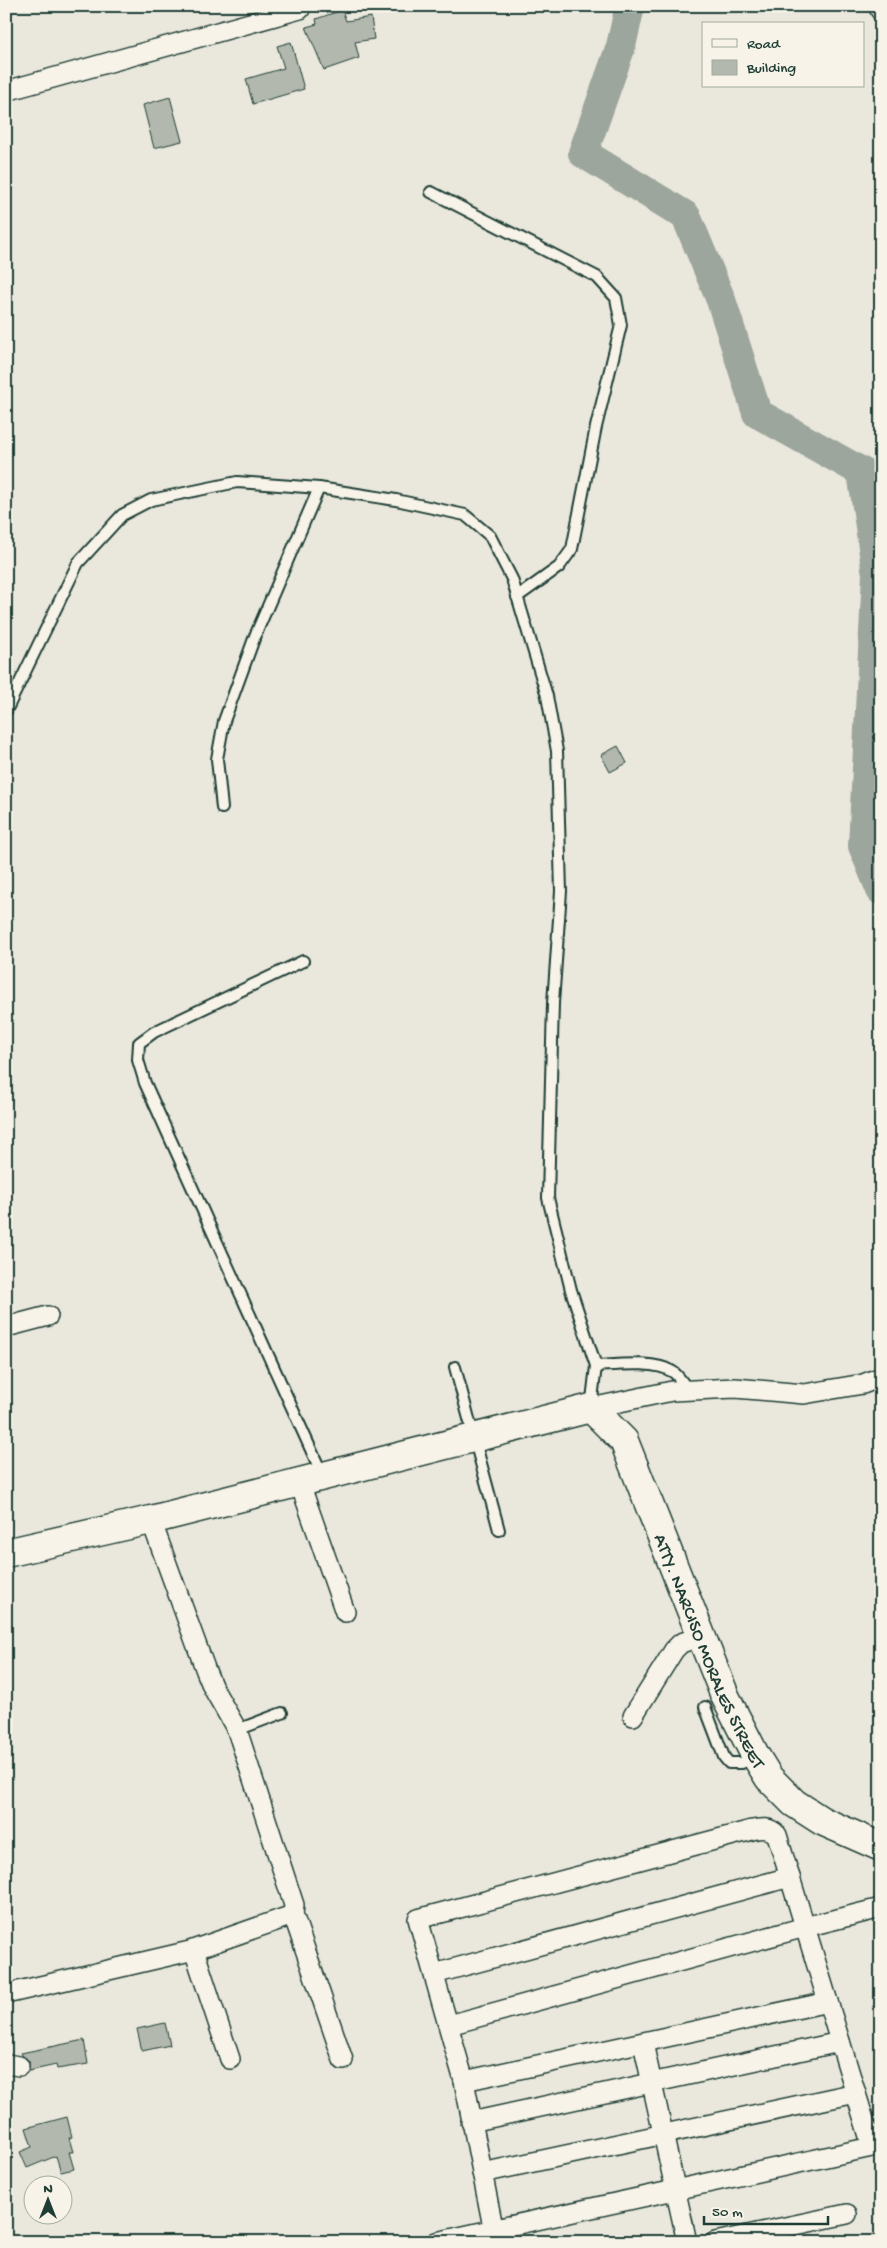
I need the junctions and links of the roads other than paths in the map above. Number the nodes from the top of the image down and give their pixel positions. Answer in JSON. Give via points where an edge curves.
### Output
{"nodes":[{"id":1,"x":878,"y":6,"type":"edge"},
{"id":2,"x":300,"y":9,"type":"dead end"},
{"id":3,"x":881,"y":12,"type":"edge"},
{"id":4,"x":6,"y":91,"type":"edge"},
{"id":5,"x":431,"y":192,"type":"dead end"},
{"id":6,"x":319,"y":488,"type":"junction"},
{"id":7,"x":518,"y":597,"type":"junction"},
{"id":8,"x":6,"y":711,"type":"edge"},
{"id":9,"x":222,"y":808,"type":"dead end"},
{"id":10,"x":303,"y":961,"type":"dead end"},
{"id":11,"x":48,"y":1316,"type":"dead end"},
{"id":12,"x":6,"y":1327,"type":"edge"},
{"id":13,"x":596,"y":1366,"type":"junction"},
{"id":14,"x":455,"y":1367,"type":"dead end"},
{"id":15,"x":881,"y":1377,"type":"edge"},
{"id":16,"x":688,"y":1390,"type":"junction"},
{"id":17,"x":591,"y":1408,"type":"junction"},
{"id":18,"x":474,"y":1436,"type":"junction"},
{"id":19,"x":310,"y":1478,"type":"junction"},
{"id":20,"x":151,"y":1520,"type":"junction"},
{"id":21,"x":499,"y":1530,"type":"dead end"},
{"id":22,"x":6,"y":1554,"type":"edge"},
{"id":23,"x":345,"y":1612,"type":"dead end"},
{"id":24,"x":702,"y":1636,"type":"junction"},
{"id":25,"x":705,"y":1707,"type":"dead end"},
{"id":26,"x":282,"y":1713,"type":"dead end"},
{"id":27,"x":633,"y":1716,"type":"dead end"},
{"id":28,"x":237,"y":1730,"type":"junction"},
{"id":29,"x":755,"y":1755,"type":"junction"},
{"id":30,"x":881,"y":1847,"type":"edge"},
{"id":31,"x":790,"y":1877,"type":"junction"},
{"id":32,"x":881,"y":1908,"type":"edge"},
{"id":33,"x":293,"y":1914,"type":"junction"},
{"id":34,"x":805,"y":1927,"type":"junction"},
{"id":35,"x":194,"y":1950,"type":"junction"},
{"id":36,"x":434,"y":1974,"type":"junction"},
{"id":37,"x":6,"y":1994,"type":"edge"},
{"id":38,"x":828,"y":2002,"type":"junction"},
{"id":39,"x":449,"y":2025,"type":"junction"},
{"id":40,"x":840,"y":2042,"type":"junction"},
{"id":41,"x":643,"y":2043,"type":"junction"},
{"id":42,"x":230,"y":2059,"type":"dead end"},
{"id":43,"x":343,"y":2060,"type":"dead end"},
{"id":44,"x":464,"y":2081,"type":"junction"},
{"id":45,"x":651,"y":2082,"type":"junction"},
{"id":46,"x":856,"y":2093,"type":"junction"},
{"id":47,"x":471,"y":2122,"type":"junction"},
{"id":48,"x":664,"y":2135,"type":"junction"},
{"id":49,"x":876,"y":2146,"type":"edge"},
{"id":50,"x":482,"y":2173,"type":"junction"},
{"id":51,"x":675,"y":2190,"type":"junction"},
{"id":52,"x":847,"y":2214,"type":"dead end"},
{"id":53,"x":495,"y":2235,"type":"edge"},
{"id":54,"x":436,"y":2242,"type":"edge"},
{"id":55,"x":687,"y":2242,"type":"edge"},
{"id":56,"x":714,"y":2242,"type":"edge"}],
"edges":[{"from":1,"to":3,"type":"street"},
{"from":2,"to":4,"type":"street"},
{"from":5,"to":7,"type":"lane","via":[[597,277],[616,298],[621,325],[596,427],[572,549],[558,567]]},
{"from":6,"to":7,"type":"lane","via":[[465,515],[490,536]]},
{"from":6,"to":8,"type":"lane","via":[[237,482],[151,500],[122,515],[78,563]]},
{"from":6,"to":9,"type":"lane","via":[[255,636],[224,721],[217,759]]},
{"from":7,"to":13,"type":"lane","via":[[547,696],[557,751],[561,891],[548,1198],[570,1290]]},
{"from":10,"to":19,"type":"lane","via":[[154,1032],[139,1043],[138,1060]]},
{"from":11,"to":12,"type":"street"},
{"from":13,"to":16,"type":"lane","via":[[634,1363],[654,1366],[673,1372]]},
{"from":13,"to":17,"type":"lane"},
{"from":14,"to":18,"type":"lane"},
{"from":15,"to":16,"type":"street","via":[[863,1384],[804,1394],[735,1388]]},
{"from":16,"to":17,"type":"street"},
{"from":17,"to":18,"type":"street"},
{"from":17,"to":24,"type":"street","name":"ATTY. NARCISO MORALES STREET","via":[[624,1441]]},
{"from":18,"to":19,"type":"street"},
{"from":18,"to":21,"type":"lane"},
{"from":19,"to":20,"type":"street"},
{"from":19,"to":23,"type":"street"},
{"from":20,"to":22,"type":"street"},
{"from":20,"to":28,"type":"street","via":[[206,1671]]},
{"from":24,"to":27,"type":"street","via":[[681,1643],[674,1650]]},
{"from":24,"to":29,"type":"street","name":"ATTY. NARCISO MORALES STREET","via":[[725,1696]]},
{"from":25,"to":29,"type":"lane","via":[[729,1763],[742,1762]]},
{"from":26,"to":28,"type":"lane"},
{"from":28,"to":33,"type":"street","via":[[294,1906]]},
{"from":29,"to":30,"type":"street","name":"ATTY. NARCISO MORALES STREET","via":[[769,1778],[794,1803],[822,1822]]},
{"from":31,"to":34,"type":"street"},
{"from":31,"to":36,"type":"street"},
{"from":31,"to":36,"type":"street","via":[[777,1835],[762,1828],[427,1916],[418,1919]]},
{"from":32,"to":34,"type":"street"},
{"from":33,"to":35,"type":"street"},
{"from":33,"to":43,"type":"street"},
{"from":34,"to":38,"type":"street"},
{"from":34,"to":39,"type":"street"},
{"from":35,"to":37,"type":"street"},
{"from":35,"to":42,"type":"street"},
{"from":36,"to":39,"type":"street"},
{"from":38,"to":40,"type":"street"},
{"from":38,"to":41,"type":"street"},
{"from":39,"to":44,"type":"street"},
{"from":40,"to":45,"type":"street"},
{"from":40,"to":46,"type":"street"},
{"from":41,"to":44,"type":"street"},
{"from":41,"to":45,"type":"street"},
{"from":44,"to":47,"type":"street"},
{"from":45,"to":47,"type":"street"},
{"from":45,"to":48,"type":"street"},
{"from":46,"to":48,"type":"street"},
{"from":46,"to":49,"type":"street"},
{"from":47,"to":50,"type":"street"},
{"from":48,"to":50,"type":"street"},
{"from":48,"to":51,"type":"street"},
{"from":49,"to":51,"type":"street"},
{"from":50,"to":53,"type":"street"},
{"from":51,"to":53,"type":"street"},
{"from":51,"to":55,"type":"street"},
{"from":52,"to":56,"type":"street"},
{"from":53,"to":54,"type":"street"}]}
